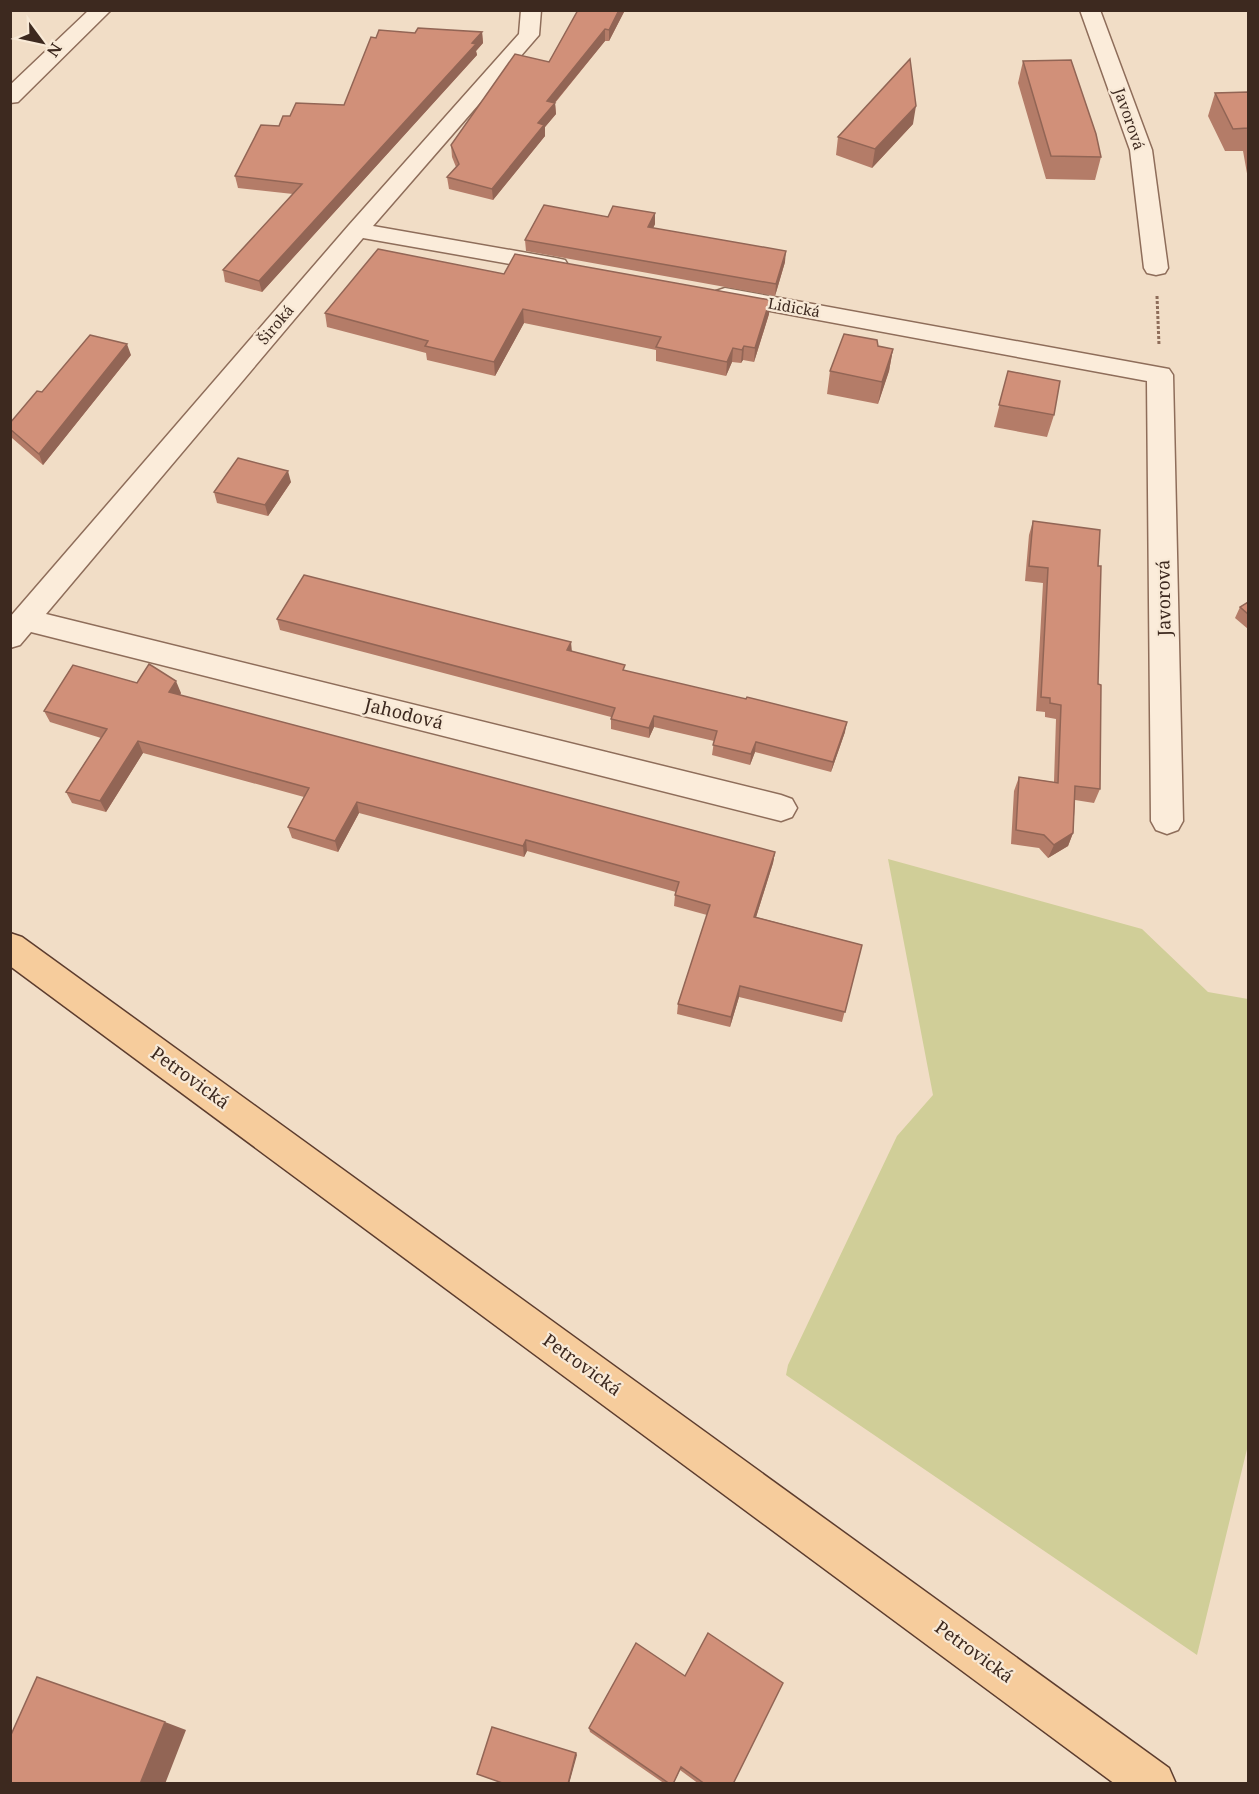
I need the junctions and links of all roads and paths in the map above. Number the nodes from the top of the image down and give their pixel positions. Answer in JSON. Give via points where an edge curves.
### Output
{"nodes":[{"id":1,"x":101,"y":10,"type":"edge"},
{"id":2,"x":531,"y":10,"type":"edge"},
{"id":3,"x":1090,"y":10,"type":"edge"},
{"id":4,"x":10,"y":97,"type":"edge"},
{"id":5,"x":357,"y":230,"type":"junction"},
{"id":6,"x":1156,"y":268,"type":"joint"},
{"id":7,"x":578,"y":269,"type":"edge"},
{"id":8,"x":706,"y":293,"type":"edge"},
{"id":9,"x":1160,"y":375,"type":"junction"},
{"id":10,"x":18,"y":629,"type":"edge"},
{"id":11,"x":781,"y":808,"type":"dead end"},
{"id":12,"x":1167,"y":821,"type":"dead end"},
{"id":13,"x":10,"y":947,"type":"edge"},
{"id":14,"x":1153,"y":1784,"type":"edge"}],
"edges":[{"from":1,"to":4,"type":"street"},
{"from":2,"to":5,"type":"street","name":"Široká","via":[[529,35]]},
{"from":3,"to":6,"type":"street","name":"Javorová","via":[[1141,150]]},
{"from":5,"to":7,"type":"street"},
{"from":5,"to":10,"type":"street","name":"Široká"},
{"from":6,"to":9,"type":"path"},
{"from":8,"to":9,"type":"street","name":"Lidická"},
{"from":9,"to":12,"type":"street","name":"Javorová"},
{"from":10,"to":11,"type":"street","name":"Jahodová"},
{"from":13,"to":14,"type":"main road","name":"Petrovická"}]}
